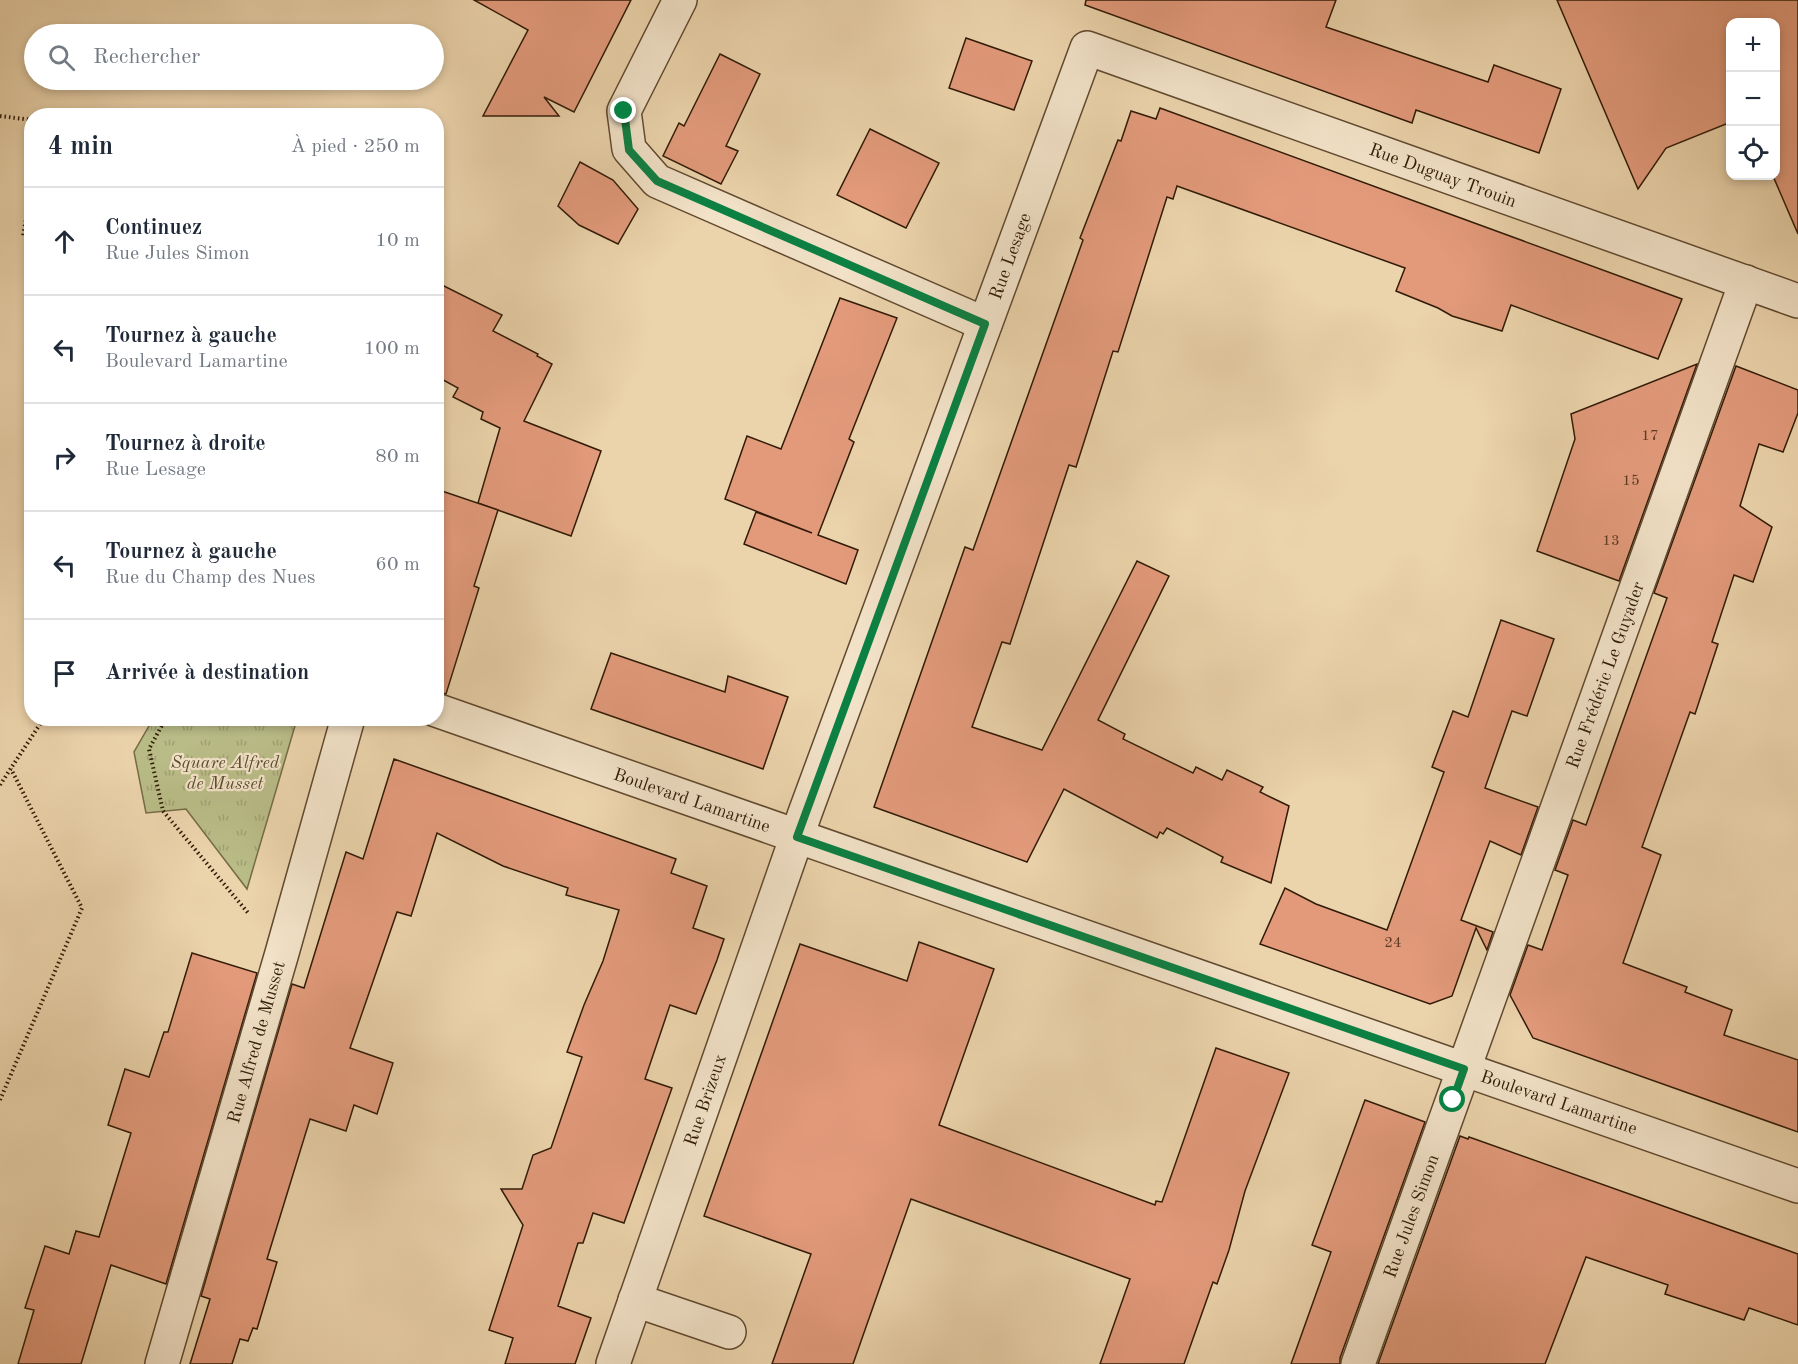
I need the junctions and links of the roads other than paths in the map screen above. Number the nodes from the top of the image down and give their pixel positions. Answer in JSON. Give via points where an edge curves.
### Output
{"nodes":[{"id":1,"x":680,"y":0,"type":"edge"},
{"id":2,"x":1087,"y":48,"type":"joint"},
{"id":3,"x":1746,"y":282,"type":"junction"},
{"id":4,"x":1798,"y":301,"type":"edge"},
{"id":5,"x":985,"y":324,"type":"junction"},
{"id":6,"x":444,"y":713,"type":"edge"},
{"id":7,"x":346,"y":726,"type":"edge"},
{"id":8,"x":797,"y":837,"type":"junction"},
{"id":9,"x":1464,"y":1069,"type":"junction"},
{"id":10,"x":1798,"y":1186,"type":"edge"},
{"id":11,"x":635,"y":1300,"type":"junction"},
{"id":12,"x":729,"y":1332,"type":"dead end"},
{"id":13,"x":162,"y":1364,"type":"edge"},
{"id":14,"x":613,"y":1364,"type":"edge"},
{"id":15,"x":1358,"y":1364,"type":"edge"}],
"edges":[{"from":1,"to":5,"type":"street","via":[[624,111],[629,150],[657,181]]},
{"from":2,"to":3,"type":"street","name":"Rue Duguay Trouin"},
{"from":2,"to":5,"type":"street","name":"Rue Lesage"},
{"from":3,"to":4,"type":"street","name":"Rue Duguay Trouin"},
{"from":3,"to":9,"type":"street","name":"Rue Frédéric Le Guyader"},
{"from":5,"to":8,"type":"street","name":"Rue Lesage"},
{"from":6,"to":8,"type":"street","name":"Boulevard Lamartine"},
{"from":7,"to":13,"type":"street","name":"Rue Alfred de Musset"},
{"from":8,"to":9,"type":"street","name":"Boulevard Lamartine"},
{"from":8,"to":11,"type":"street","name":"Rue Brizeux"},
{"from":9,"to":10,"type":"street","name":"Boulevard Lamartine"},
{"from":9,"to":15,"type":"street","name":"Rue Jules Simon"},
{"from":11,"to":12,"type":"street"},
{"from":11,"to":14,"type":"street","name":"Rue Brizeux"}]}
